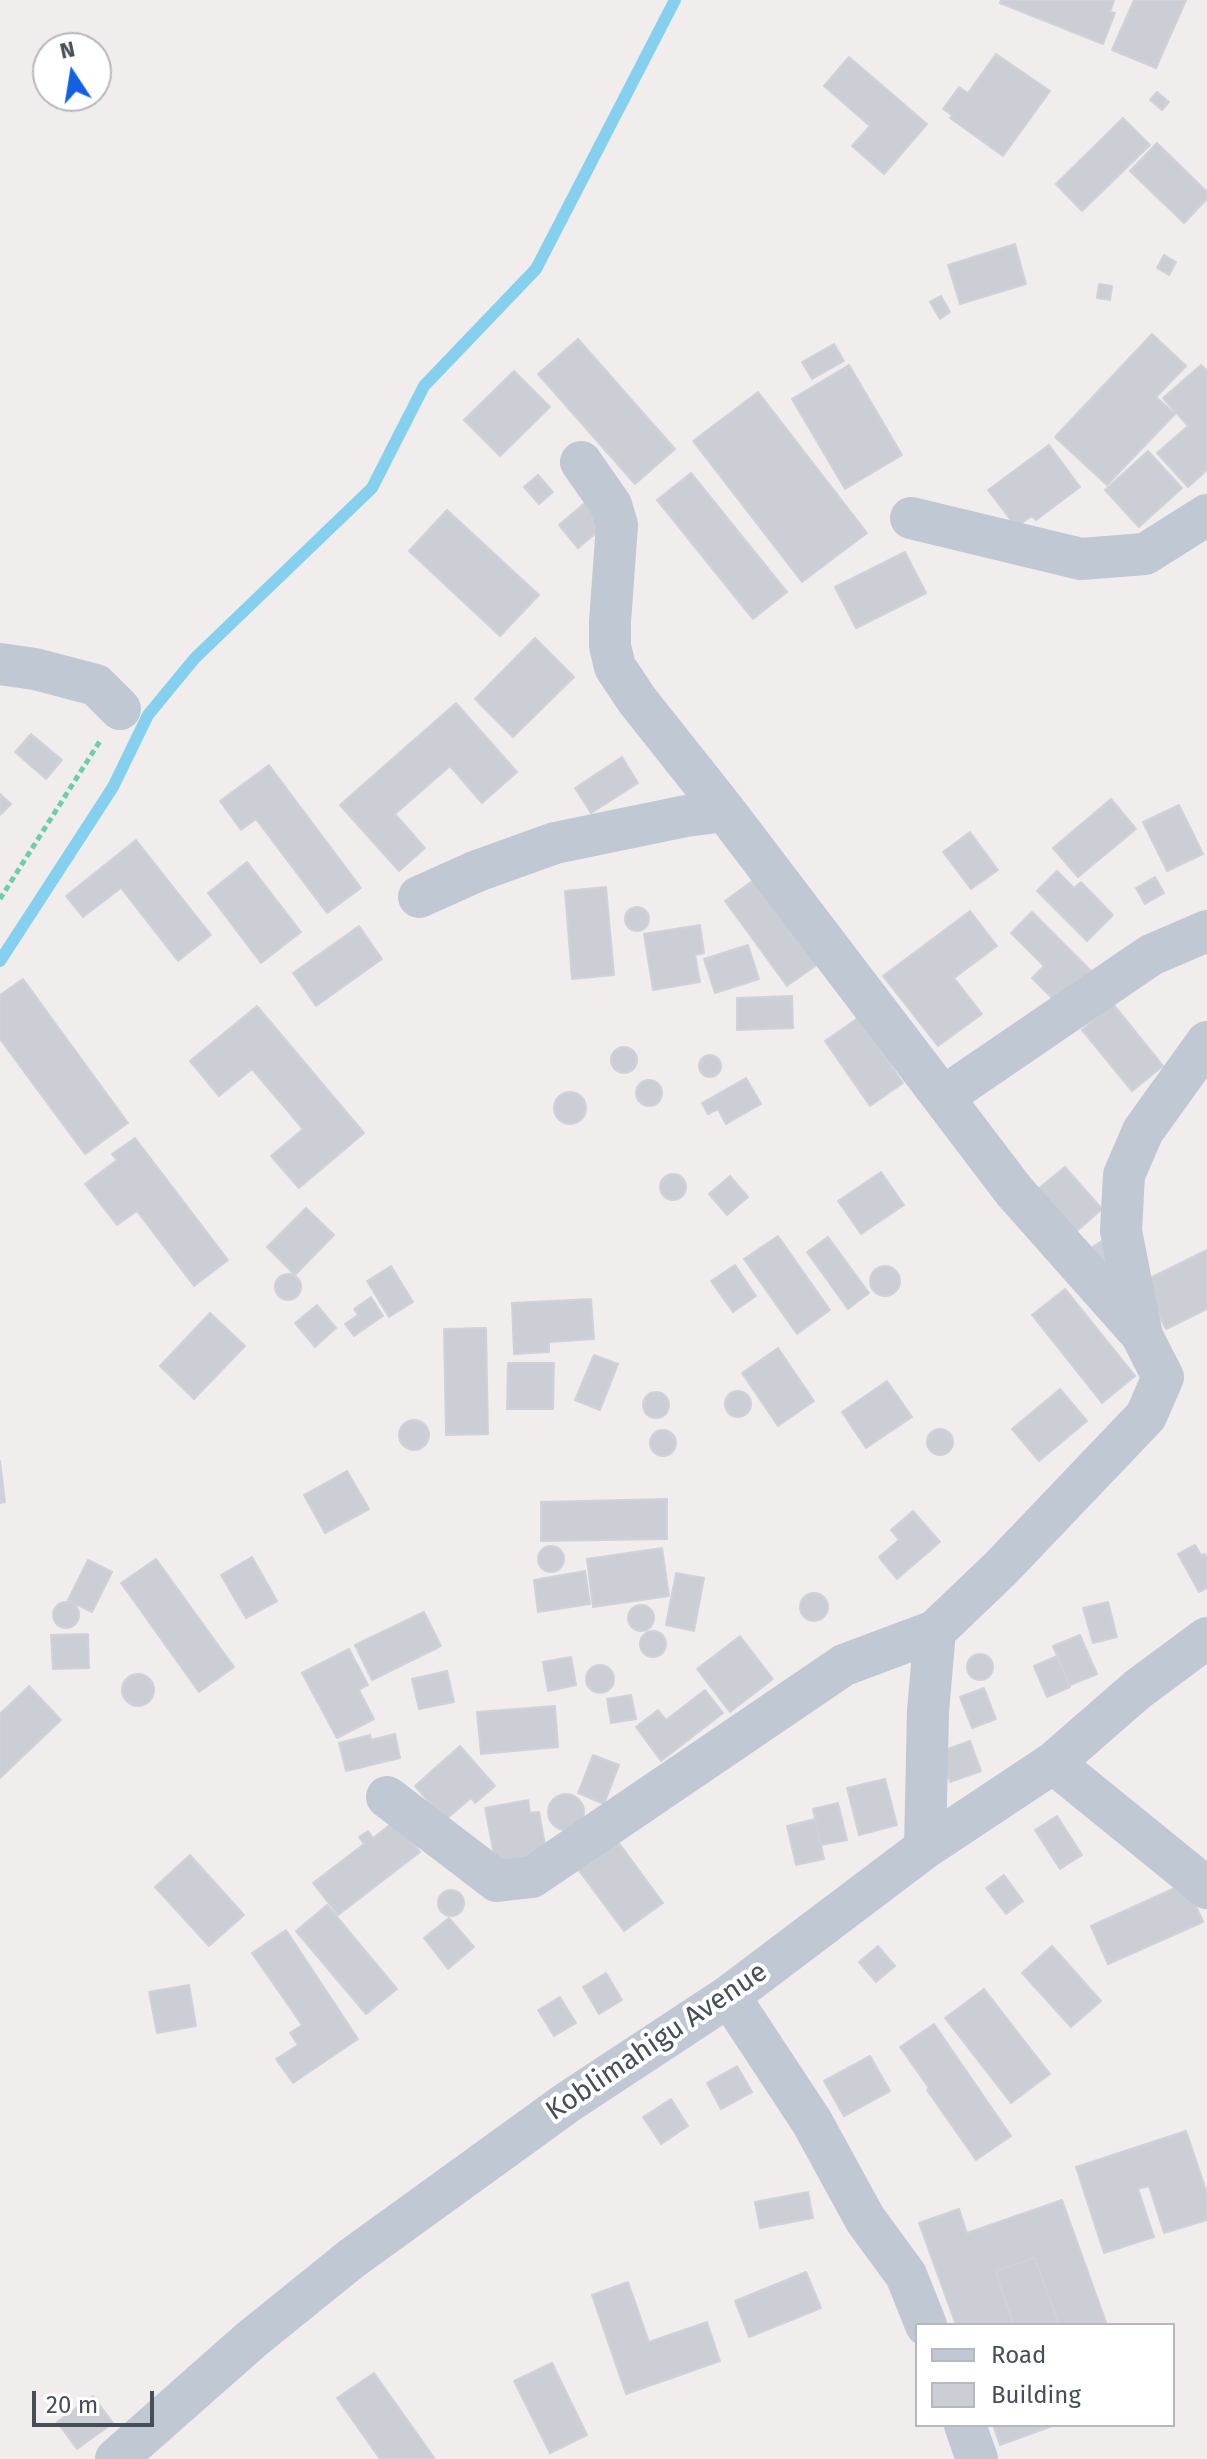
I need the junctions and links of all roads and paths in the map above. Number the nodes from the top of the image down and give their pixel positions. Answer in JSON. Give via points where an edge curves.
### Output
{"nodes":[{"id":1,"x":581,"y":462,"type":"dead end"},
{"id":2,"x":1207,"y":515,"type":"edge"},
{"id":3,"x":911,"y":518,"type":"dead end"},
{"id":4,"x":0,"y":664,"type":"edge"},
{"id":5,"x":120,"y":709,"type":"joint"},
{"id":6,"x":725,"y":811,"type":"junction"},
{"id":7,"x":419,"y":897,"type":"dead end"},
{"id":8,"x":0,"y":899,"type":"edge"},
{"id":9,"x":1207,"y":931,"type":"edge"},
{"id":10,"x":1207,"y":1042,"type":"edge"},
{"id":11,"x":943,"y":1097,"type":"junction"},
{"id":12,"x":1142,"y":1336,"type":"junction"},
{"id":13,"x":935,"y":1631,"type":"junction"},
{"id":14,"x":1207,"y":1638,"type":"edge"},
{"id":15,"x":1053,"y":1763,"type":"junction"},
{"id":16,"x":387,"y":1797,"type":"dead end"},
{"id":17,"x":925,"y":1848,"type":"junction"},
{"id":18,"x":1207,"y":1888,"type":"edge"},
{"id":19,"x":729,"y":1996,"type":"junction"},
{"id":20,"x":925,"y":2323,"type":"edge"},
{"id":21,"x":966,"y":2427,"type":"edge"},
{"id":22,"x":116,"y":2459,"type":"edge"},
{"id":23,"x":977,"y":2459,"type":"edge"}],
"edges":[{"from":1,"to":6,"type":"street","via":[[611,505],[617,525],[610,634],[615,667]]},
{"from":2,"to":3,"type":"street","via":[[1145,554],[1081,559]]},
{"from":4,"to":5,"type":"street","via":[[96,685]]},
{"from":5,"to":8,"type":"path"},
{"from":6,"to":7,"type":"street","via":[[555,843]]},
{"from":6,"to":11,"type":"street"},
{"from":9,"to":11,"type":"street","via":[[1151,955]]},
{"from":10,"to":12,"type":"street","via":[[1143,1131],[1124,1175],[1121,1231]]},
{"from":11,"to":12,"type":"street","via":[[1014,1191]]},
{"from":12,"to":13,"type":"street","via":[[1163,1377],[1146,1416]]},
{"from":13,"to":16,"type":"street","via":[[844,1665],[532,1877],[497,1881]]},
{"from":13,"to":17,"type":"street"},
{"from":14,"to":15,"type":"street","name":"Koblimahigu Avenue"},
{"from":15,"to":17,"type":"street","name":"Koblimahigu Avenue"},
{"from":15,"to":18,"type":"street"},
{"from":17,"to":19,"type":"street","name":"Koblimahigu Avenue"},
{"from":19,"to":20,"type":"street","via":[[812,2122],[865,2219],[906,2275]]},
{"from":19,"to":22,"type":"street","name":"Koblimahigu Avenue","via":[[568,2102],[351,2259]]},
{"from":21,"to":23,"type":"street"}]}
